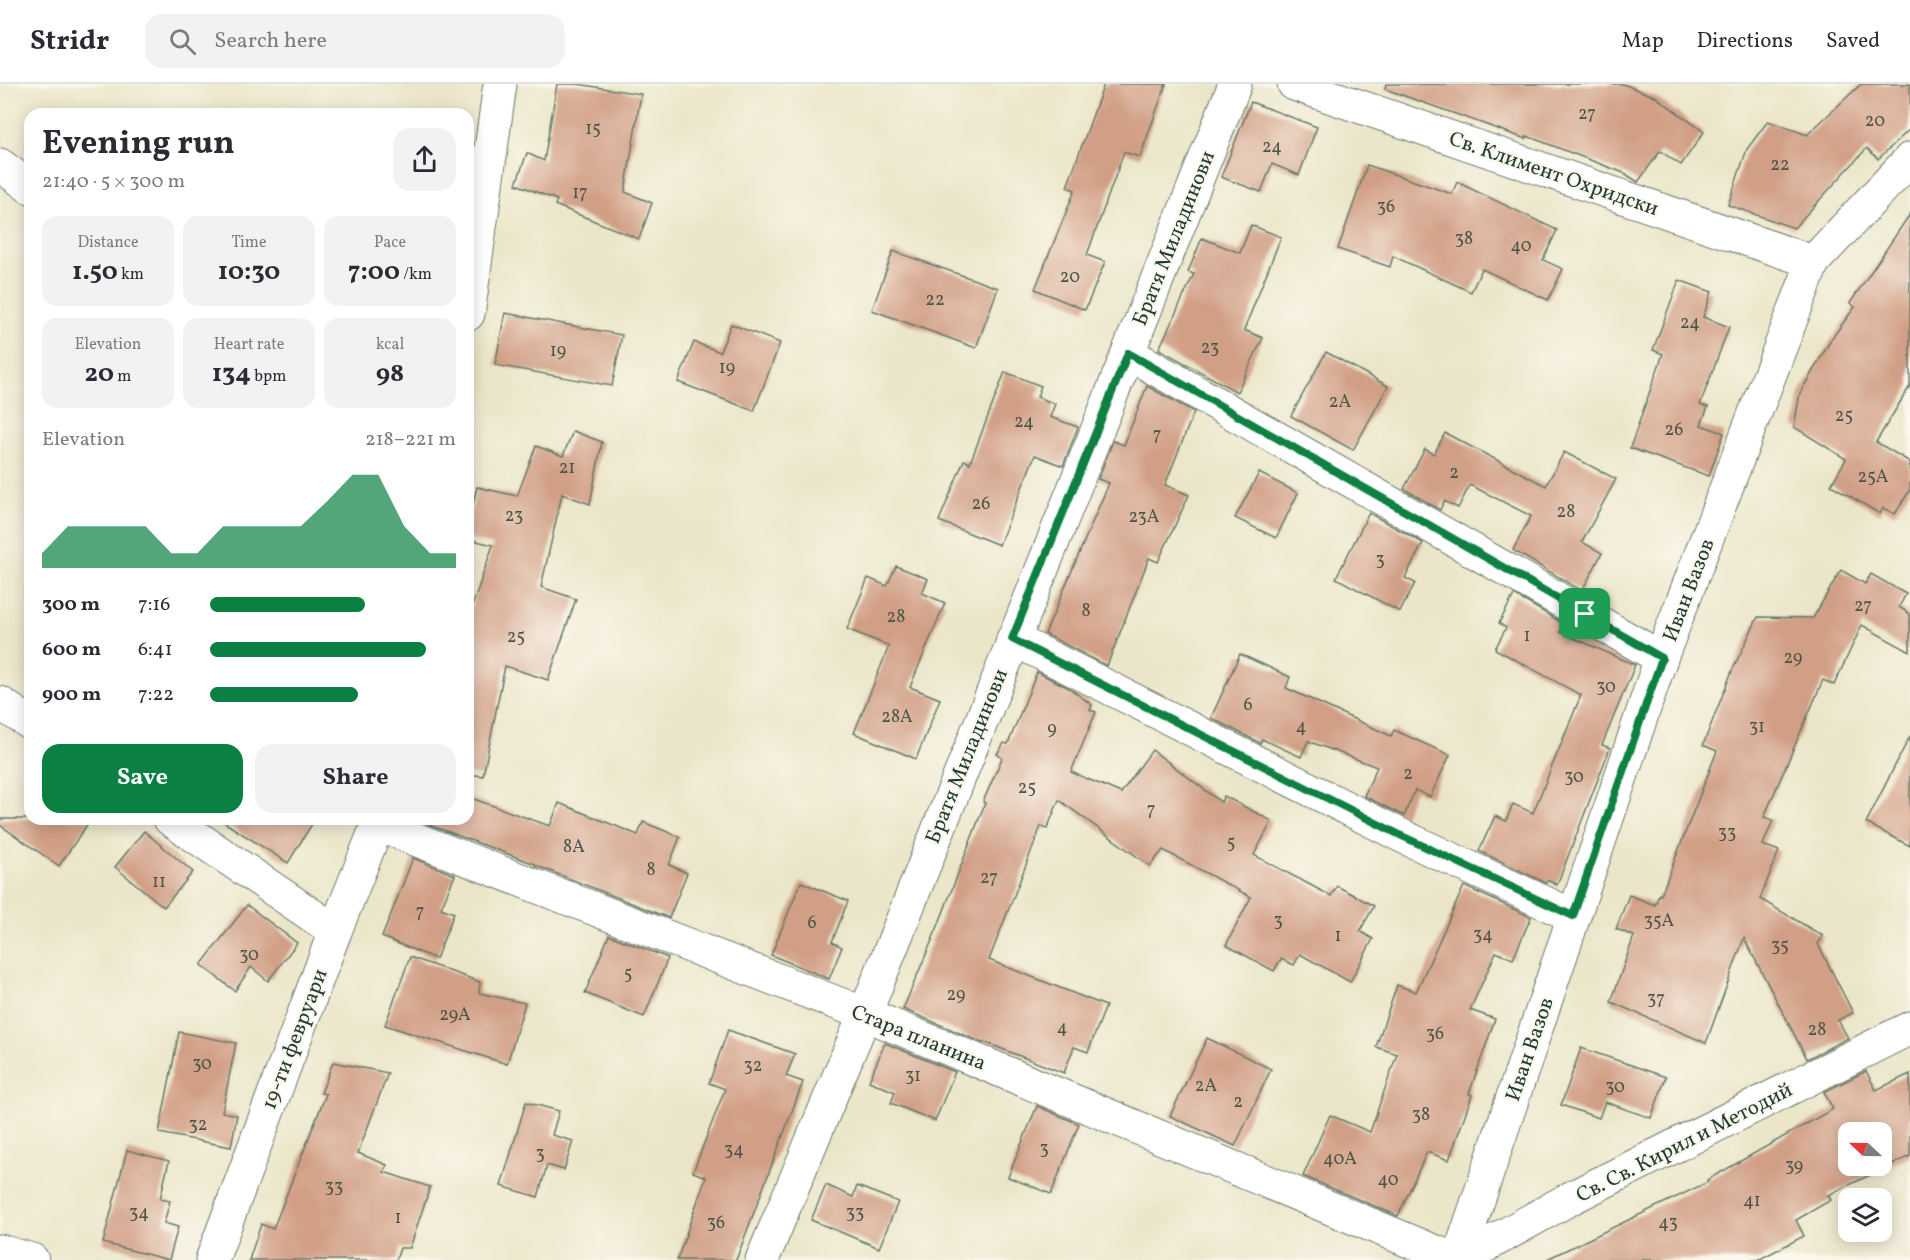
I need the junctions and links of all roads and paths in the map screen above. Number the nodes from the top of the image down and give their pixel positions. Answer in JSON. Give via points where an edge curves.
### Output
{"nodes":[{"id":1,"x":500,"y":84,"type":"edge"},
{"id":2,"x":1235,"y":84,"type":"edge"},
{"id":3,"x":1294,"y":84,"type":"edge"},
{"id":4,"x":1910,"y":159,"type":"edge"},
{"id":5,"x":0,"y":165,"type":"edge"},
{"id":6,"x":24,"y":183,"type":"edge"},
{"id":7,"x":1813,"y":262,"type":"junction"},
{"id":8,"x":474,"y":271,"type":"edge"},
{"id":9,"x":1128,"y":353,"type":"junction"},
{"id":10,"x":1012,"y":639,"type":"junction"},
{"id":11,"x":1662,"y":658,"type":"junction"},
{"id":12,"x":0,"y":702,"type":"edge"},
{"id":13,"x":24,"y":719,"type":"edge"},
{"id":14,"x":179,"y":825,"type":"edge"},
{"id":15,"x":379,"y":825,"type":"edge"},
{"id":16,"x":388,"y":825,"type":"edge"},
{"id":17,"x":1573,"y":916,"type":"junction"},
{"id":18,"x":335,"y":932,"type":"junction"},
{"id":19,"x":865,"y":1014,"type":"junction"},
{"id":20,"x":1910,"y":1028,"type":"edge"},
{"id":21,"x":0,"y":1251,"type":"edge"},
{"id":22,"x":32,"y":1260,"type":"edge"},
{"id":23,"x":212,"y":1260,"type":"edge"},
{"id":24,"x":762,"y":1260,"type":"edge"},
{"id":25,"x":1458,"y":1260,"type":"edge"}],
"edges":[{"from":1,"to":8,"type":"street"},
{"from":2,"to":9,"type":"street","name":"Братя Миладинови"},
{"from":3,"to":7,"type":"street","name":"Св. Климент Охридски"},
{"from":4,"to":7,"type":"street","name":"Иван Вазов"},
{"from":5,"to":6,"type":"street"},
{"from":7,"to":11,"type":"street","name":"Иван Вазов"},
{"from":9,"to":10,"type":"street","name":"Братя Миладинови"},
{"from":9,"to":11,"type":"street"},
{"from":10,"to":17,"type":"street","via":[[1402,836]]},
{"from":10,"to":19,"type":"street","name":"Братя Миладинови"},
{"from":11,"to":17,"type":"street","name":"Иван Вазов"},
{"from":12,"to":13,"type":"street"},
{"from":14,"to":18,"type":"street"},
{"from":15,"to":18,"type":"street","name":"19-ти февруари"},
{"from":16,"to":19,"type":"street","name":"Стара планина"},
{"from":17,"to":25,"type":"street","name":"Иван Вазов"},
{"from":18,"to":23,"type":"street","name":"19-ти февруари"},
{"from":19,"to":24,"type":"street","name":"Братя Миладинови"},
{"from":19,"to":25,"type":"street","name":"Стара планина"},
{"from":20,"to":25,"type":"street","name":"Св. Св. Кирил и Методий","via":[[1571,1198]]},
{"from":21,"to":22,"type":"street"}]}
